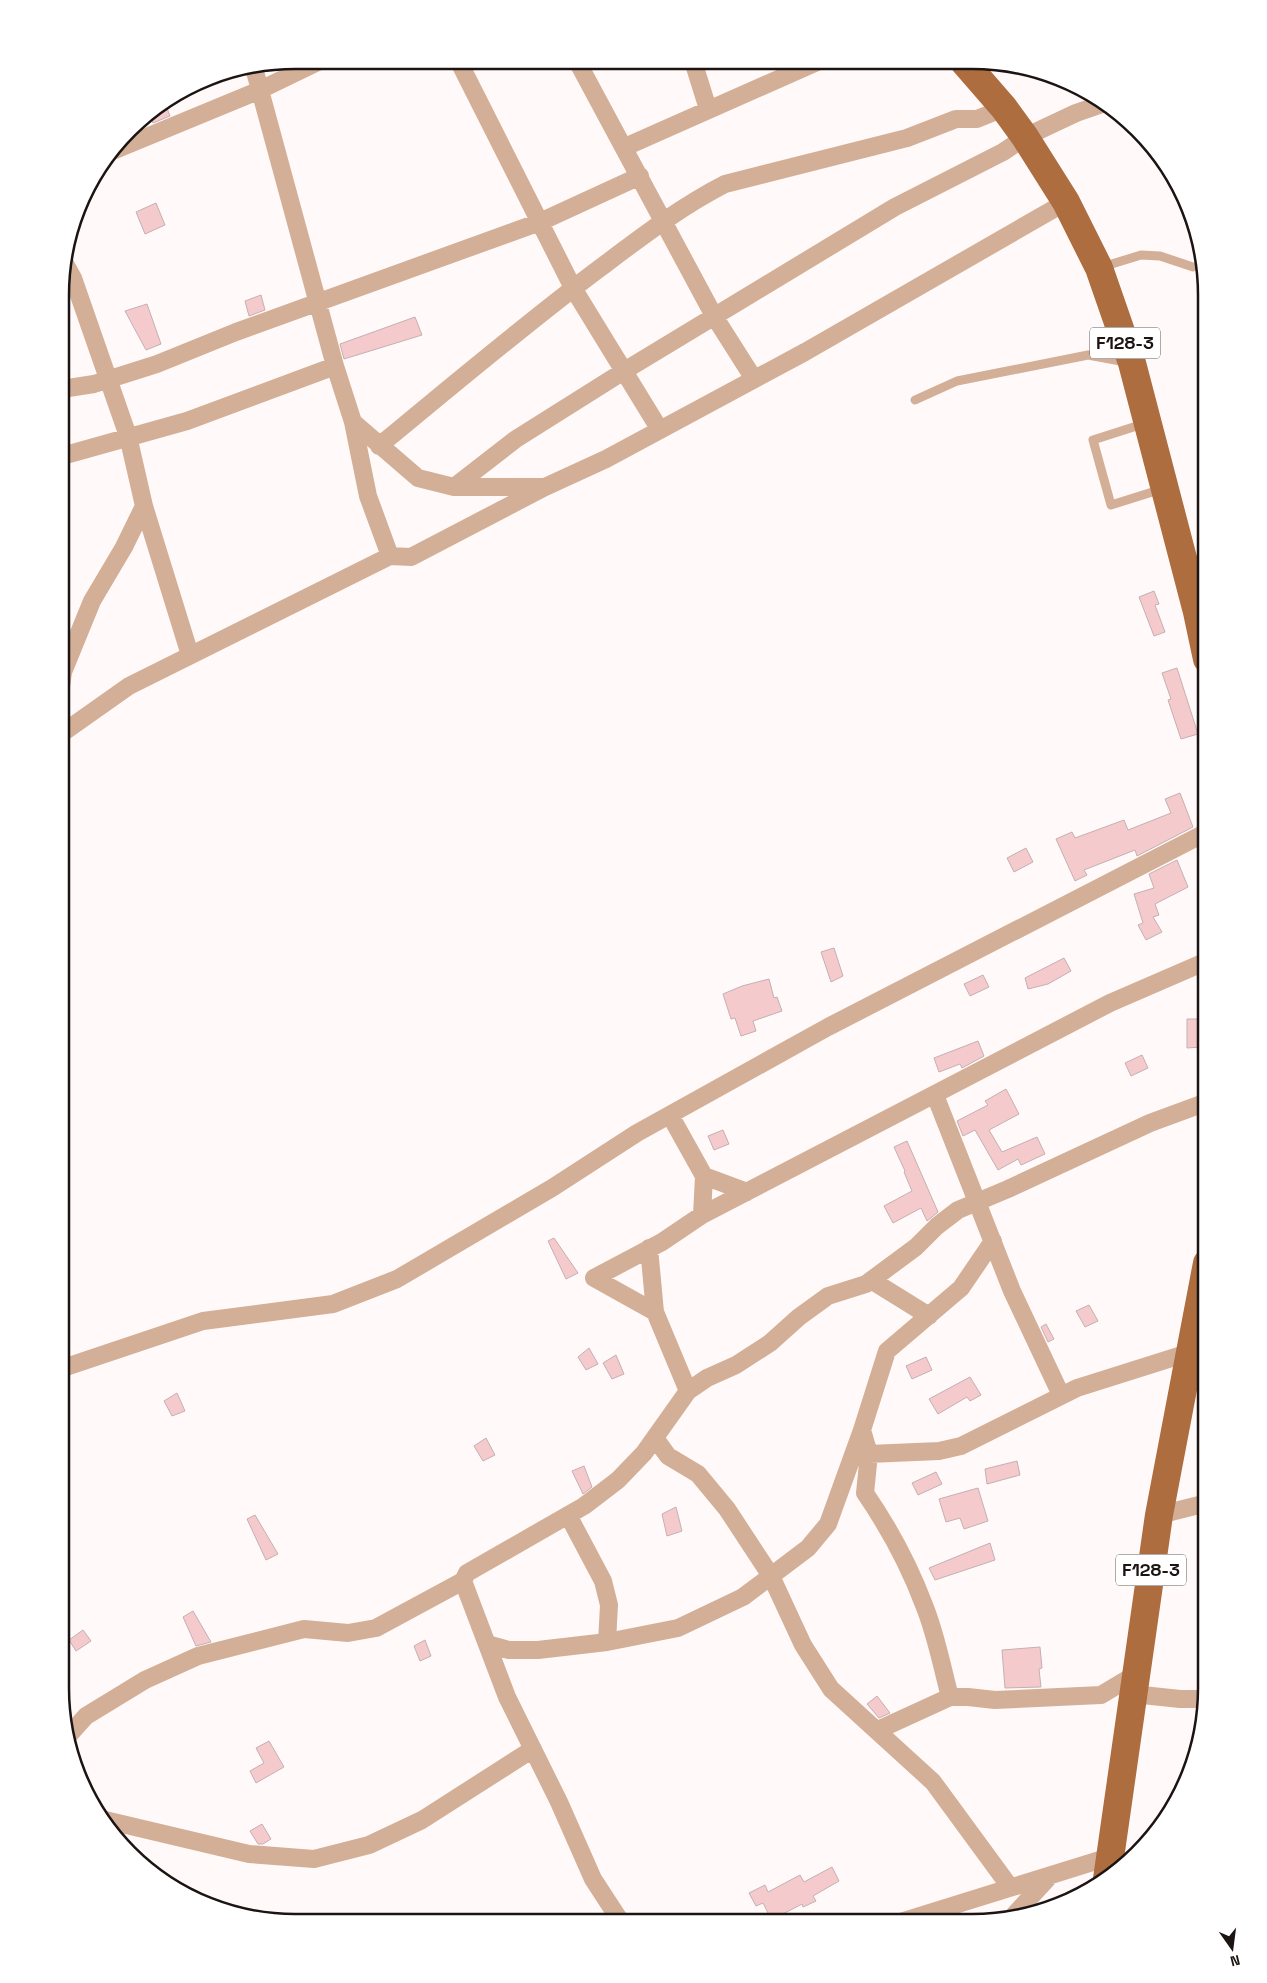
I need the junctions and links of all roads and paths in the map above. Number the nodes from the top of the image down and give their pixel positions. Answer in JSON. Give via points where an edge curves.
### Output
{"nodes":[{"id":1,"x":303,"y":69,"type":"edge"},
{"id":2,"x":463,"y":69,"type":"edge"},
{"id":3,"x":581,"y":69,"type":"edge"},
{"id":4,"x":696,"y":69,"type":"edge"},
{"id":5,"x":800,"y":69,"type":"edge"},
{"id":6,"x":970,"y":69,"type":"edge"},
{"id":7,"x":255,"y":72,"type":"edge"},
{"id":8,"x":260,"y":90,"type":"junction"},
{"id":9,"x":1096,"y":106,"type":"edge"},
{"id":10,"x":1004,"y":108,"type":"junction"},
{"id":11,"x":708,"y":109,"type":"junction"},
{"id":12,"x":1025,"y":137,"type":"junction"},
{"id":13,"x":125,"y":146,"type":"edge"},
{"id":14,"x":625,"y":147,"type":"junction"},
{"id":15,"x":640,"y":176,"type":"junction"},
{"id":16,"x":1066,"y":202,"type":"junction"},
{"id":17,"x":663,"y":220,"type":"junction"},
{"id":18,"x":540,"y":222,"type":"junction"},
{"id":19,"x":1194,"y":267,"type":"dead end"},
{"id":20,"x":1099,"y":268,"type":"junction"},
{"id":21,"x":70,"y":273,"type":"edge"},
{"id":22,"x":573,"y":288,"type":"junction"},
{"id":23,"x":318,"y":302,"type":"junction"},
{"id":24,"x":714,"y":316,"type":"junction"},
{"id":25,"x":1132,"y":363,"type":"junction"},
{"id":26,"x":334,"y":366,"type":"junction"},
{"id":27,"x":624,"y":371,"type":"junction"},
{"id":28,"x":110,"y":379,"type":"junction"},
{"id":29,"x":754,"y":379,"type":"junction"},
{"id":30,"x":69,"y":388,"type":"edge"},
{"id":31,"x":915,"y":400,"type":"dead end"},
{"id":32,"x":353,"y":422,"type":"junction"},
{"id":33,"x":1148,"y":423,"type":"junction"},
{"id":34,"x":660,"y":430,"type":"junction"},
{"id":35,"x":128,"y":436,"type":"junction"},
{"id":36,"x":379,"y":446,"type":"junction"},
{"id":37,"x":69,"y":454,"type":"edge"},
{"id":38,"x":454,"y":487,"type":"junction"},
{"id":39,"x":545,"y":487,"type":"junction"},
{"id":40,"x":1165,"y":488,"type":"junction"},
{"id":41,"x":144,"y":506,"type":"junction"},
{"id":42,"x":390,"y":556,"type":"junction"},
{"id":43,"x":1198,"y":617,"type":"edge"},
{"id":44,"x":190,"y":655,"type":"junction"},
{"id":45,"x":69,"y":657,"type":"edge"},
{"id":46,"x":69,"y":728,"type":"edge"},
{"id":47,"x":1198,"y":837,"type":"edge"},
{"id":48,"x":1198,"y":966,"type":"edge"},
{"id":49,"x":935,"y":1095,"type":"junction"},
{"id":50,"x":1198,"y":1105,"type":"edge"},
{"id":51,"x":670,"y":1115,"type":"junction"},
{"id":52,"x":704,"y":1176,"type":"junction"},
{"id":53,"x":747,"y":1192,"type":"junction"},
{"id":54,"x":977,"y":1202,"type":"junction"},
{"id":55,"x":702,"y":1215,"type":"junction"},
{"id":56,"x":993,"y":1241,"type":"junction"},
{"id":57,"x":649,"y":1248,"type":"junction"},
{"id":58,"x":871,"y":1280,"type":"junction"},
{"id":59,"x":656,"y":1312,"type":"junction"},
{"id":60,"x":929,"y":1316,"type":"junction"},
{"id":61,"x":1198,"y":1350,"type":"edge"},
{"id":62,"x":1198,"y":1354,"type":"edge"},
{"id":63,"x":69,"y":1366,"type":"edge"},
{"id":64,"x":688,"y":1391,"type":"junction"},
{"id":65,"x":1061,"y":1395,"type":"junction"},
{"id":66,"x":862,"y":1430,"type":"junction"},
{"id":67,"x":655,"y":1438,"type":"junction"},
{"id":68,"x":869,"y":1454,"type":"junction"},
{"id":69,"x":1198,"y":1506,"type":"edge"},
{"id":70,"x":568,"y":1515,"type":"junction"},
{"id":71,"x":1160,"y":1515,"type":"junction"},
{"id":72,"x":771,"y":1576,"type":"junction"},
{"id":73,"x":463,"y":1581,"type":"junction"},
{"id":74,"x":607,"y":1642,"type":"junction"},
{"id":75,"x":487,"y":1644,"type":"junction"},
{"id":76,"x":1134,"y":1684,"type":"junction"},
{"id":77,"x":950,"y":1697,"type":"junction"},
{"id":78,"x":1198,"y":1699,"type":"edge"},
{"id":79,"x":878,"y":1730,"type":"junction"},
{"id":80,"x":73,"y":1731,"type":"edge"},
{"id":81,"x":533,"y":1749,"type":"junction"},
{"id":82,"x":112,"y":1821,"type":"edge"},
{"id":83,"x":1113,"y":1865,"type":"edge"},
{"id":84,"x":1111,"y":1867,"type":"edge"},
{"id":85,"x":1050,"y":1876,"type":"junction"},
{"id":86,"x":1010,"y":1887,"type":"junction"},
{"id":87,"x":1019,"y":1909,"type":"edge"},
{"id":88,"x":616,"y":1914,"type":"edge"},
{"id":89,"x":925,"y":1914,"type":"edge"}],
"edges":[{"from":1,"to":8,"type":"street"},
{"from":2,"to":18,"type":"street"},
{"from":3,"to":14,"type":"street"},
{"from":4,"to":11,"type":"street"},
{"from":5,"to":11,"type":"street"},
{"from":6,"to":10,"type":"main road","number":"F128-3"},
{"from":7,"to":8,"type":"street"},
{"from":8,"to":13,"type":"street"},
{"from":8,"to":23,"type":"street"},
{"from":9,"to":12,"type":"street"},
{"from":10,"to":12,"type":"main road","number":"F128-3"},
{"from":10,"to":17,"type":"street","via":[[977,119],[956,119],[906,138],[726,184]]},
{"from":11,"to":14,"type":"street"},
{"from":12,"to":16,"type":"main road","number":"F128-3"},
{"from":12,"to":24,"type":"street","via":[[1003,152],[895,207]]},
{"from":14,"to":15,"type":"street"},
{"from":15,"to":17,"type":"street"},
{"from":15,"to":18,"type":"street"},
{"from":16,"to":20,"type":"main road","number":"F128-3"},
{"from":16,"to":29,"type":"street"},
{"from":17,"to":22,"type":"street"},
{"from":17,"to":24,"type":"street"},
{"from":18,"to":22,"type":"street"},
{"from":18,"to":23,"type":"street"},
{"from":19,"to":20,"type":"lane","via":[[1160,256],[1141,255]]},
{"from":20,"to":25,"type":"main road","number":"F128-3"},
{"from":21,"to":28,"type":"street"},
{"from":22,"to":27,"type":"street"},
{"from":22,"to":36,"type":"street"},
{"from":23,"to":26,"type":"street"},
{"from":23,"to":28,"type":"street"},
{"from":24,"to":27,"type":"street"},
{"from":24,"to":29,"type":"street"},
{"from":25,"to":31,"type":"lane","via":[[1088,355],[957,381]]},
{"from":25,"to":33,"type":"main road","number":"F128-3"},
{"from":26,"to":32,"type":"street"},
{"from":26,"to":35,"type":"street","via":[[188,420]]},
{"from":27,"to":34,"type":"street"},
{"from":27,"to":38,"type":"street","via":[[516,439]]},
{"from":28,"to":30,"type":"street"},
{"from":28,"to":35,"type":"street"},
{"from":29,"to":34,"type":"street"},
{"from":32,"to":36,"type":"street"},
{"from":32,"to":42,"type":"street","via":[[368,496]]},
{"from":33,"to":40,"type":"main road","number":"F128-3"},
{"from":33,"to":40,"type":"lane","via":[[1093,440],[1111,505]]},
{"from":34,"to":39,"type":"street"},
{"from":35,"to":37,"type":"street"},
{"from":35,"to":41,"type":"street"},
{"from":36,"to":38,"type":"street","via":[[418,478]]},
{"from":38,"to":39,"type":"street"},
{"from":39,"to":42,"type":"street","via":[[411,557]]},
{"from":40,"to":43,"type":"main road","number":"F128-3"},
{"from":41,"to":44,"type":"street"},
{"from":41,"to":45,"type":"street","via":[[92,601]]},
{"from":42,"to":44,"type":"street"},
{"from":44,"to":46,"type":"street","via":[[129,686]]},
{"from":47,"to":51,"type":"street","via":[[828,1027]]},
{"from":48,"to":49,"type":"street","via":[[1110,1003]]},
{"from":49,"to":53,"type":"street"},
{"from":49,"to":54,"type":"street"},
{"from":50,"to":54,"type":"street","via":[[1150,1123]]},
{"from":51,"to":52,"type":"street"},
{"from":51,"to":63,"type":"street","via":[[397,1279],[332,1304],[203,1321]]},
{"from":52,"to":53,"type":"street"},
{"from":52,"to":55,"type":"street"},
{"from":53,"to":55,"type":"street"},
{"from":54,"to":56,"type":"street"},
{"from":54,"to":58,"type":"street","via":[[958,1210]]},
{"from":55,"to":57,"type":"street"},
{"from":56,"to":60,"type":"street","via":[[961,1288]]},
{"from":56,"to":65,"type":"street","via":[[1012,1291]]},
{"from":57,"to":59,"type":"street"},
{"from":57,"to":59,"type":"street","via":[[594,1278]]},
{"from":58,"to":60,"type":"street"},
{"from":58,"to":64,"type":"street","via":[[828,1296],[770,1343],[736,1366],[707,1378]]},
{"from":59,"to":64,"type":"street"},
{"from":60,"to":66,"type":"street","via":[[887,1351]]},
{"from":61,"to":65,"type":"street"},
{"from":62,"to":71,"type":"main road","number":"F128-3"},
{"from":64,"to":67,"type":"street"},
{"from":65,"to":68,"type":"street","via":[[961,1446],[939,1451]]},
{"from":66,"to":68,"type":"street"},
{"from":66,"to":72,"type":"street","via":[[828,1524],[808,1548]]},
{"from":67,"to":70,"type":"street","via":[[618,1480]]},
{"from":67,"to":72,"type":"street","via":[[668,1456],[698,1474],[727,1509]]},
{"from":68,"to":77,"type":"street","via":[[865,1493],[884,1521],[925,1606]]},
{"from":69,"to":71,"type":"street"},
{"from":70,"to":73,"type":"street","via":[[467,1573]]},
{"from":70,"to":74,"type":"street","via":[[603,1582],[609,1605]]},
{"from":71,"to":76,"type":"main road","number":"F128-3"},
{"from":72,"to":74,"type":"street","via":[[743,1597],[678,1628]]},
{"from":72,"to":79,"type":"street","via":[[803,1645],[831,1689]]},
{"from":73,"to":75,"type":"street"},
{"from":73,"to":80,"type":"street","via":[[376,1628],[348,1633],[304,1630],[198,1656],[145,1680],[86,1716]]},
{"from":74,"to":75,"type":"street","via":[[518,1650]]},
{"from":75,"to":81,"type":"street","via":[[507,1697]]},
{"from":76,"to":77,"type":"street","via":[[1102,1695],[994,1700]]},
{"from":76,"to":78,"type":"street","via":[[1180,1698]]},
{"from":76,"to":83,"type":"main road","number":"F128-3"},
{"from":77,"to":79,"type":"street"},
{"from":79,"to":86,"type":"street","via":[[933,1782]]},
{"from":81,"to":82,"type":"street","via":[[422,1820],[369,1845],[314,1859],[248,1854]]},
{"from":81,"to":88,"type":"street","via":[[594,1879]]},
{"from":84,"to":85,"type":"street"},
{"from":85,"to":86,"type":"street"},
{"from":85,"to":87,"type":"street"},
{"from":86,"to":89,"type":"street"}]}
